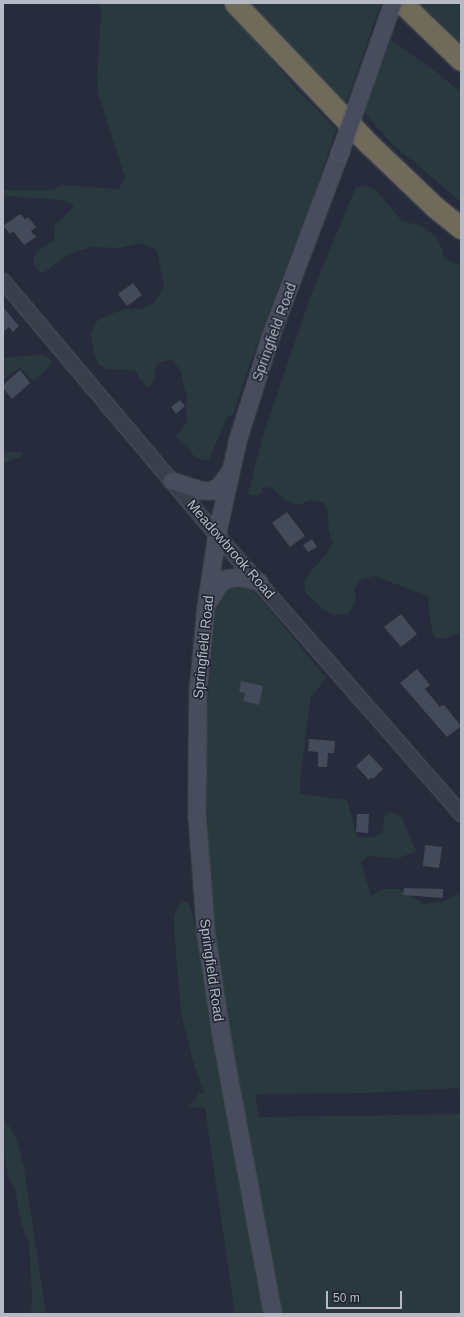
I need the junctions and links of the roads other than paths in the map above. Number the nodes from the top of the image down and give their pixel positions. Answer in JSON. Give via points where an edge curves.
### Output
{"nodes":[{"id":1,"x":235,"y":3,"type":"edge"},
{"id":2,"x":393,"y":3,"type":"edge"},
{"id":3,"x":402,"y":3,"type":"edge"},
{"id":4,"x":461,"y":60,"type":"edge"},
{"id":5,"x":461,"y":228,"type":"edge"},
{"id":6,"x":3,"y":281,"type":"edge"},
{"id":7,"x":232,"y":469,"type":"junction"},
{"id":8,"x":172,"y":481,"type":"junction"},
{"id":9,"x":217,"y":535,"type":"junction"},
{"id":10,"x":259,"y":582,"type":"junction"},
{"id":11,"x":206,"y":608,"type":"junction"},
{"id":12,"x":461,"y":814,"type":"edge"},
{"id":13,"x":273,"y":1314,"type":"edge"}],
"edges":[{"from":1,"to":5,"type":"highway","via":[[369,144],[435,207]]},
{"from":2,"to":7,"type":"main road","name":"Springfield Road","bridge":true,"via":[[265,354]]},
{"from":3,"to":4,"type":"highway"},
{"from":6,"to":8,"type":"street","name":"Meadowbrook Road"},
{"from":7,"to":8,"type":"main road","via":[[224,482],[211,491],[202,491]]},
{"from":7,"to":9,"type":"main road","name":"Springfield Road"},
{"from":8,"to":9,"type":"street","name":"Meadowbrook Road"},
{"from":9,"to":10,"type":"street","name":"Meadowbrook Road"},
{"from":9,"to":11,"type":"main road","name":"Springfield Road"},
{"from":10,"to":11,"type":"main road","via":[[242,577],[226,580],[218,585]]},
{"from":10,"to":12,"type":"street","name":"Meadowbrook Road"},
{"from":11,"to":13,"type":"main road","name":"Springfield Road","via":[[196,747],[203,901],[223,1045]]}]}
